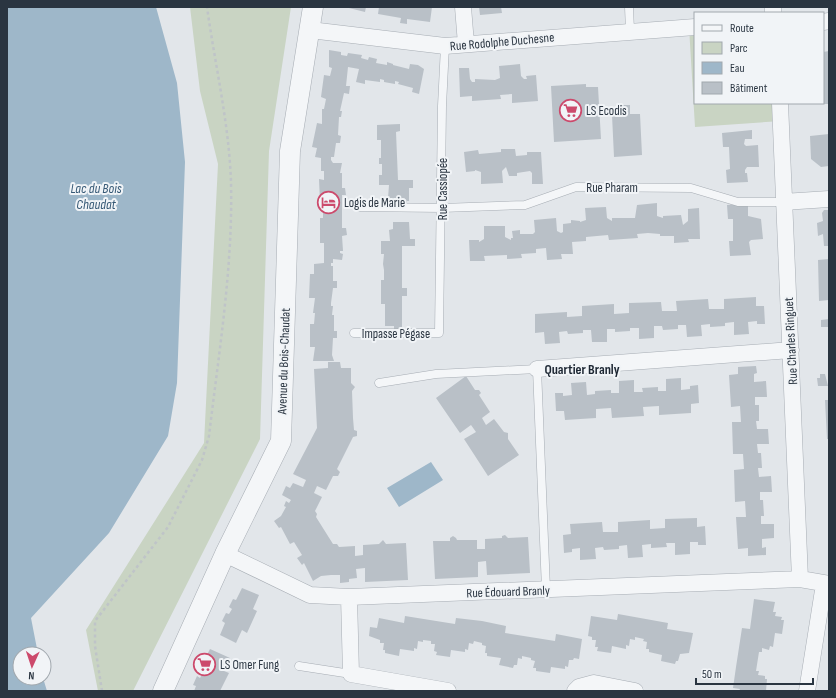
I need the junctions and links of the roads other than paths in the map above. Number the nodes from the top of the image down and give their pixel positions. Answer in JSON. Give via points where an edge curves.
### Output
{"nodes":[{"id":1,"x":313,"y":7,"type":"edge"},
{"id":2,"x":463,"y":7,"type":"edge"},
{"id":3,"x":629,"y":7,"type":"edge"},
{"id":4,"x":694,"y":27,"type":"edge"},
{"id":5,"x":310,"y":30,"type":"junction"},
{"id":6,"x":630,"y":31,"type":"junction"},
{"id":7,"x":466,"y":44,"type":"junction"},
{"id":8,"x":445,"y":46,"type":"junction"},
{"id":9,"x":780,"y":104,"type":"edge"},
{"id":10,"x":829,"y":199,"type":"edge"},
{"id":11,"x":783,"y":202,"type":"junction"},
{"id":12,"x":358,"y":207,"type":"dead end"},
{"id":13,"x":442,"y":208,"type":"junction"},
{"id":14,"x":354,"y":333,"type":"dead end"},
{"id":15,"x":439,"y":333,"type":"joint"},
{"id":16,"x":791,"y":350,"type":"junction"},
{"id":17,"x":538,"y":369,"type":"junction"},
{"id":18,"x":379,"y":384,"type":"dead end"},
{"id":19,"x":225,"y":554,"type":"junction"},
{"id":20,"x":800,"y":579,"type":"junction"},
{"id":21,"x":827,"y":584,"type":"edge"},
{"id":22,"x":546,"y":589,"type":"junction"},
{"id":23,"x":349,"y":597,"type":"junction"},
{"id":24,"x":299,"y":666,"type":"dead end"},
{"id":25,"x":351,"y":674,"type":"junction"},
{"id":26,"x":163,"y":691,"type":"edge"},
{"id":27,"x":448,"y":691,"type":"edge"},
{"id":28,"x":576,"y":691,"type":"edge"},
{"id":29,"x":635,"y":691,"type":"edge"},
{"id":30,"x":807,"y":691,"type":"edge"}],
"edges":[{"from":1,"to":5,"type":"street","name":"Avenue du Bois-Chaudat"},
{"from":2,"to":7,"type":"street"},
{"from":3,"to":6,"type":"lane"},
{"from":4,"to":6,"type":"street","name":"Rue Rodolphe Duchesne"},
{"from":5,"to":8,"type":"street","name":"Rue Rodolphe Duchesne"},
{"from":5,"to":19,"type":"street","name":"Avenue du Bois-Chaudat","via":[[290,151],[281,441]]},
{"from":6,"to":7,"type":"street","name":"Rue Rodolphe Duchesne"},
{"from":7,"to":8,"type":"street","name":"Rue Rodolphe Duchesne"},
{"from":8,"to":13,"type":"lane","name":"Rue Cassiopée"},
{"from":9,"to":11,"type":"street","name":"Rue Charles Ringuet"},
{"from":10,"to":11,"type":"street"},
{"from":11,"to":13,"type":"lane","name":"Rue Pharam","via":[[738,202],[691,188],[576,187],[525,205]]},
{"from":11,"to":16,"type":"street","name":"Rue Charles Ringuet"},
{"from":12,"to":13,"type":"lane","name":"Rue Pharam"},
{"from":13,"to":15,"type":"lane","name":"Rue Cassiopée"},
{"from":14,"to":15,"type":"lane","name":"Impasse Pégase"},
{"from":16,"to":17,"type":"street"},
{"from":16,"to":20,"type":"street","name":"Rue Charles Ringuet"},
{"from":17,"to":18,"type":"lane","via":[[436,374]]},
{"from":17,"to":22,"type":"lane"},
{"from":19,"to":23,"type":"street","name":"Rue Édouard Branly","via":[[310,594]]},
{"from":19,"to":26,"type":"street","name":"Avenue du Bois-Chaudat"},
{"from":20,"to":21,"type":"street","name":"Rue Édouard Branly"},
{"from":20,"to":22,"type":"street","name":"Rue Édouard Branly"},
{"from":21,"to":30,"type":"street"},
{"from":22,"to":23,"type":"street","name":"Rue Édouard Branly"},
{"from":23,"to":25,"type":"street"},
{"from":24,"to":25,"type":"lane"},
{"from":25,"to":27,"type":"street"},
{"from":28,"to":29,"type":"street","via":[[578,686],[594,683]]}]}
